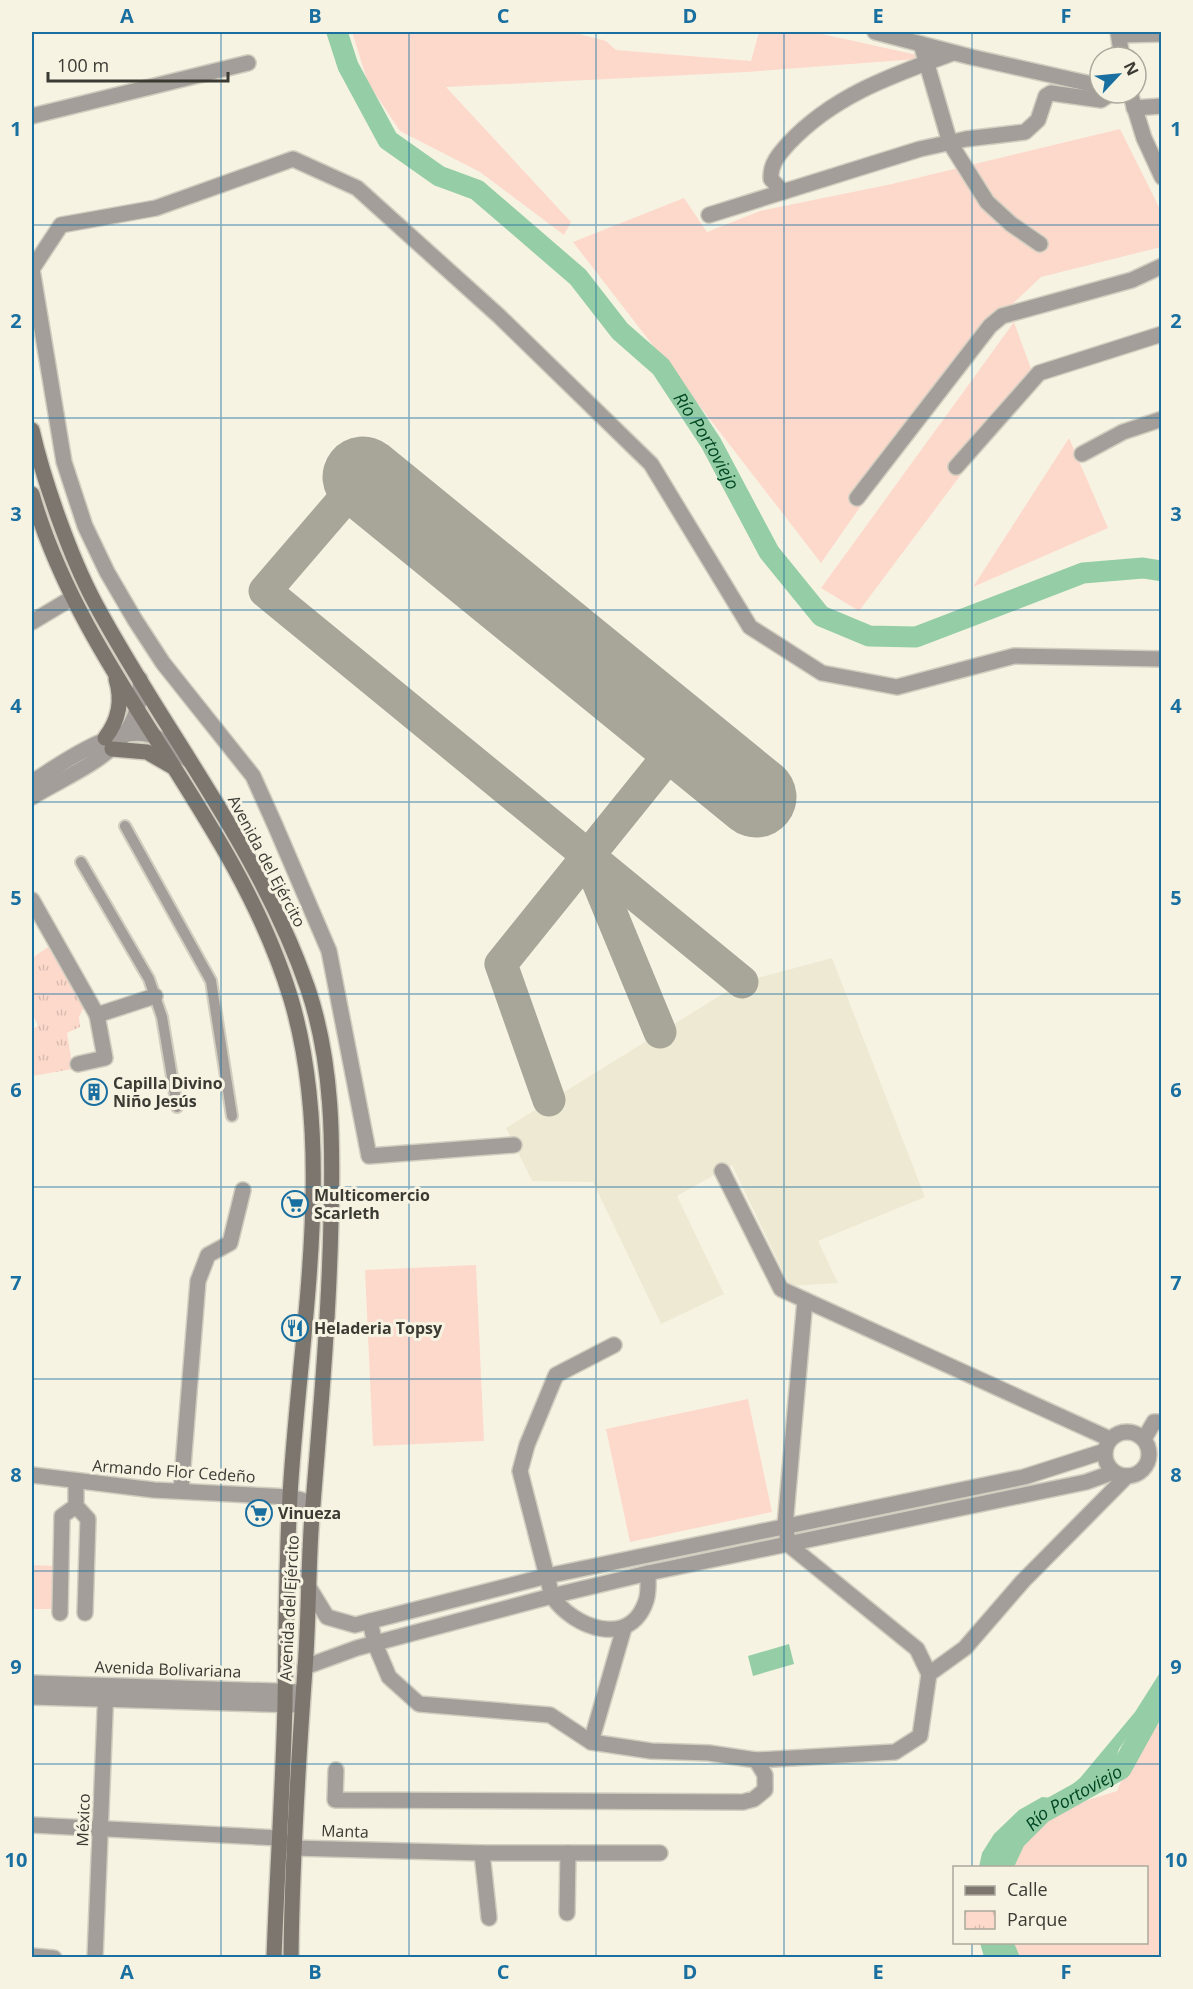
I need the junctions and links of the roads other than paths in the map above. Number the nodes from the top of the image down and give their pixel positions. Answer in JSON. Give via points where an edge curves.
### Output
{"nodes":[{"id":1,"x":875,"y":32,"type":"edge"},
{"id":2,"x":1119,"y":33,"type":"edge"},
{"id":3,"x":1161,"y":34,"type":"edge"},
{"id":4,"x":921,"y":44,"type":"junction"},
{"id":5,"x":953,"y":53,"type":"junction"},
{"id":6,"x":926,"y":62,"type":"junction"},
{"id":7,"x":248,"y":63,"type":"dead end"},
{"id":8,"x":1088,"y":83,"type":"edge"},
{"id":9,"x":1088,"y":98,"type":"edge"},
{"id":10,"x":1134,"y":105,"type":"edge"},
{"id":11,"x":32,"y":116,"type":"edge"},
{"id":12,"x":950,"y":143,"type":"junction"},
{"id":13,"x":1161,"y":177,"type":"edge"},
{"id":14,"x":783,"y":192,"type":"junction"},
{"id":15,"x":710,"y":215,"type":"dead end"},
{"id":16,"x":1040,"y":244,"type":"dead end"},
{"id":17,"x":1161,"y":266,"type":"edge"},
{"id":18,"x":1161,"y":334,"type":"edge"},
{"id":19,"x":1161,"y":418,"type":"edge"},
{"id":20,"x":32,"y":437,"type":"edge"},
{"id":21,"x":1082,"y":454,"type":"dead end"},
{"id":22,"x":956,"y":467,"type":"dead end"},
{"id":23,"x":32,"y":494,"type":"edge"},
{"id":24,"x":857,"y":498,"type":"dead end"},
{"id":25,"x":72,"y":598,"type":"junction"},
{"id":26,"x":32,"y":622,"type":"edge"},
{"id":27,"x":1161,"y":658,"type":"edge"},
{"id":28,"x":110,"y":662,"type":"junction"},
{"id":29,"x":140,"y":679,"type":"junction"},
{"id":30,"x":139,"y":708,"type":"junction"},
{"id":31,"x":127,"y":735,"type":"junction"},
{"id":32,"x":156,"y":737,"type":"junction"},
{"id":33,"x":108,"y":744,"type":"junction"},
{"id":34,"x":184,"y":766,"type":"junction"},
{"id":35,"x":32,"y":782,"type":"edge"},
{"id":36,"x":32,"y":797,"type":"edge"},
{"id":37,"x":125,"y":826,"type":"dead end"},
{"id":38,"x":81,"y":862,"type":"dead end"},
{"id":39,"x":32,"y":900,"type":"edge"},
{"id":40,"x":156,"y":996,"type":"junction"},
{"id":41,"x":97,"y":1015,"type":"junction"},
{"id":42,"x":78,"y":1064,"type":"dead end"},
{"id":43,"x":177,"y":1107,"type":"dead end"},
{"id":44,"x":232,"y":1116,"type":"dead end"},
{"id":45,"x":514,"y":1145,"type":"dead end"},
{"id":46,"x":722,"y":1171,"type":"dead end"},
{"id":47,"x":243,"y":1191,"type":"dead end"},
{"id":48,"x":805,"y":1300,"type":"junction"},
{"id":49,"x":614,"y":1345,"type":"dead end"},
{"id":50,"x":1159,"y":1420,"type":"edge"},
{"id":51,"x":1144,"y":1439,"type":"junction"},
{"id":52,"x":1108,"y":1445,"type":"junction"},
{"id":53,"x":1121,"y":1474,"type":"junction"},
{"id":54,"x":32,"y":1475,"type":"edge"},
{"id":55,"x":76,"y":1482,"type":"junction"},
{"id":56,"x":181,"y":1491,"type":"junction"},
{"id":57,"x":290,"y":1497,"type":"junction"},
{"id":58,"x":313,"y":1503,"type":"junction"},
{"id":59,"x":76,"y":1506,"type":"junction"},
{"id":60,"x":785,"y":1526,"type":"junction"},
{"id":61,"x":789,"y":1545,"type":"junction"},
{"id":62,"x":648,"y":1573,"type":"junction"},
{"id":63,"x":547,"y":1576,"type":"junction"},
{"id":64,"x":308,"y":1586,"type":"junction"},
{"id":65,"x":552,"y":1596,"type":"junction"},
{"id":66,"x":60,"y":1613,"type":"dead end"},
{"id":67,"x":85,"y":1613,"type":"dead end"},
{"id":68,"x":370,"y":1622,"type":"junction"},
{"id":69,"x":624,"y":1628,"type":"junction"},
{"id":70,"x":375,"y":1644,"type":"junction"},
{"id":71,"x":305,"y":1667,"type":"junction"},
{"id":72,"x":929,"y":1674,"type":"junction"},
{"id":73,"x":32,"y":1683,"type":"edge"},
{"id":74,"x":106,"y":1692,"type":"junction"},
{"id":75,"x":32,"y":1697,"type":"edge"},
{"id":76,"x":285,"y":1698,"type":"junction"},
{"id":77,"x":302,"y":1699,"type":"junction"},
{"id":78,"x":591,"y":1742,"type":"junction"},
{"id":79,"x":756,"y":1760,"type":"junction"},
{"id":80,"x":336,"y":1770,"type":"dead end"},
{"id":81,"x":32,"y":1825,"type":"edge"},
{"id":82,"x":100,"y":1828,"type":"junction"},
{"id":83,"x":279,"y":1838,"type":"junction"},
{"id":84,"x":293,"y":1848,"type":"junction"},
{"id":85,"x":482,"y":1853,"type":"junction"},
{"id":86,"x":568,"y":1853,"type":"junction"},
{"id":87,"x":660,"y":1853,"type":"dead end"},
{"id":88,"x":567,"y":1913,"type":"dead end"},
{"id":89,"x":489,"y":1918,"type":"dead end"},
{"id":90,"x":32,"y":1956,"type":"edge"},
{"id":91,"x":54,"y":1958,"type":"edge"},
{"id":92,"x":95,"y":1958,"type":"edge"},
{"id":93,"x":274,"y":1958,"type":"edge"},
{"id":94,"x":291,"y":1958,"type":"edge"}],
"edges":[{"from":1,"to":4,"type":"street"},
{"from":2,"to":3,"type":"street"},
{"from":4,"to":5,"type":"street"},
{"from":4,"to":6,"type":"street"},
{"from":5,"to":6,"type":"street"},
{"from":5,"to":8,"type":"street"},
{"from":6,"to":12,"type":"street"},
{"from":6,"to":14,"type":"street","via":[[876,81],[806,124],[781,153],[771,172],[775,186]]},
{"from":7,"to":11,"type":"street"},
{"from":9,"to":12,"type":"street","via":[[1051,93],[1046,96],[1038,120],[1025,132]]},
{"from":10,"to":13,"type":"street"},
{"from":12,"to":14,"type":"street"},
{"from":12,"to":16,"type":"street","via":[[987,202]]},
{"from":14,"to":15,"type":"street"},
{"from":17,"to":24,"type":"street","via":[[1132,280],[1002,316],[990,326]]},
{"from":18,"to":22,"type":"street","via":[[1039,373]]},
{"from":19,"to":21,"type":"street","via":[[1123,432]]},
{"from":20,"to":29,"type":"main road","name":"Avenida del Ejército","via":[[94,600]]},
{"from":23,"to":25,"type":"main road","via":[[41,528]]},
{"from":25,"to":26,"type":"street"},
{"from":25,"to":28,"type":"main road"},
{"from":27,"to":45,"type":"street","via":[[1014,656],[897,687],[822,673],[750,627],[651,464],[525,341],[357,188],[293,159],[156,208],[61,225],[32,268],[64,462],[85,526],[141,629],[252,776],[275,825],[329,951],[369,1156]]},
{"from":28,"to":30,"type":"main road"},
{"from":28,"to":33,"type":"main road","via":[[119,689],[119,707]]},
{"from":29,"to":30,"type":"street"},
{"from":29,"to":34,"type":"main road","name":"Avenida del Ejército"},
{"from":30,"to":31,"type":"street"},
{"from":30,"to":32,"type":"main road"},
{"from":31,"to":32,"type":"street"},
{"from":31,"to":33,"type":"street"},
{"from":32,"to":34,"type":"street"},
{"from":33,"to":34,"type":"main road","via":[[147,752]]},
{"from":33,"to":35,"type":"street"},
{"from":33,"to":36,"type":"street"},
{"from":34,"to":57,"type":"main road","name":"Avenida del Ejército","via":[[275,953],[291,1001],[306,1072],[314,1150],[313,1201]]},
{"from":34,"to":58,"type":"main road","name":"Avenida del Ejército","via":[[244,852],[286,934],[309,992],[325,1062],[333,1131],[331,1244]]},
{"from":37,"to":44,"type":"street","via":[[211,981]]},
{"from":38,"to":40,"type":"street"},
{"from":39,"to":41,"type":"street"},
{"from":40,"to":41,"type":"street"},
{"from":40,"to":43,"type":"street"},
{"from":41,"to":42,"type":"street","via":[[105,1058]]},
{"from":46,"to":48,"type":"street","via":[[781,1289]]},
{"from":47,"to":56,"type":"street","via":[[230,1243],[208,1255],[198,1281]]},
{"from":48,"to":52,"type":"street"},
{"from":48,"to":60,"type":"street"},
{"from":49,"to":63,"type":"street","via":[[556,1375],[525,1453],[520,1471]]},
{"from":50,"to":51,"type":"street"},
{"from":51,"to":52,"type":"street","via":[[1131,1432],[1116,1434]]},
{"from":51,"to":53,"type":"street","via":[[1148,1460],[1140,1472]]},
{"from":52,"to":53,"type":"street","via":[[1107,1463]]},
{"from":52,"to":60,"type":"street","via":[[1024,1477]]},
{"from":53,"to":61,"type":"street"},
{"from":53,"to":72,"type":"street","via":[[965,1648]]},
{"from":54,"to":55,"type":"street","name":"Armando Flor Cedeño"},
{"from":55,"to":56,"type":"street","name":"Armando Flor Cedeño"},
{"from":55,"to":59,"type":"street"},
{"from":56,"to":57,"type":"street","name":"Armando Flor Cedeño"},
{"from":57,"to":58,"type":"street","name":"Armando Flor Cedeño"},
{"from":57,"to":76,"type":"main road","name":"Avenida del Ejército"},
{"from":58,"to":64,"type":"main road","name":"Avenida del Ejército"},
{"from":59,"to":66,"type":"street","via":[[62,1516]]},
{"from":59,"to":67,"type":"street","via":[[88,1519]]},
{"from":60,"to":61,"type":"street"},
{"from":60,"to":63,"type":"street"},
{"from":61,"to":62,"type":"street"},
{"from":61,"to":72,"type":"street","via":[[917,1649]]},
{"from":62,"to":65,"type":"street"},
{"from":62,"to":69,"type":"street","via":[[646,1600],[639,1615]]},
{"from":63,"to":65,"type":"street"},
{"from":63,"to":68,"type":"street"},
{"from":64,"to":68,"type":"street","via":[[327,1617],[355,1625]]},
{"from":64,"to":71,"type":"main road","name":"Avenida del Ejército"},
{"from":65,"to":69,"type":"street","via":[[575,1620],[601,1630]]},
{"from":65,"to":70,"type":"street"},
{"from":68,"to":70,"type":"street"},
{"from":69,"to":78,"type":"street"},
{"from":70,"to":71,"type":"street"},
{"from":70,"to":78,"type":"street","via":[[389,1677],[419,1704],[550,1715]]},
{"from":71,"to":77,"type":"main road","name":"Avenida del Ejército"},
{"from":72,"to":79,"type":"street","via":[[920,1736],[895,1752]]},
{"from":73,"to":74,"type":"street","name":"Avenida Bolivariana"},
{"from":74,"to":75,"type":"street","name":"Avenida Bolivariana"},
{"from":74,"to":76,"type":"street","name":"Avenida Bolivariana"},
{"from":74,"to":82,"type":"street","name":"México"},
{"from":76,"to":77,"type":"street","name":"Avenida Bolivariana"},
{"from":76,"to":83,"type":"main road","name":"Avenida del Ejército"},
{"from":77,"to":84,"type":"main road","name":"Avenida del Ejército"},
{"from":78,"to":79,"type":"street"},
{"from":79,"to":80,"type":"street","via":[[765,1775],[765,1790],[743,1802],[335,1800]]},
{"from":81,"to":82,"type":"street"},
{"from":82,"to":83,"type":"street"},
{"from":82,"to":92,"type":"street","name":"México"},
{"from":83,"to":84,"type":"street"},
{"from":83,"to":93,"type":"main road","name":"Avenida del Ejército"},
{"from":84,"to":85,"type":"street","name":"Manta"},
{"from":84,"to":94,"type":"main road","name":"Avenida del Ejército"},
{"from":85,"to":86,"type":"street","name":"Manta"},
{"from":85,"to":89,"type":"street"},
{"from":86,"to":87,"type":"street","name":"Manta"},
{"from":86,"to":88,"type":"street"},
{"from":90,"to":91,"type":"street"}]}
